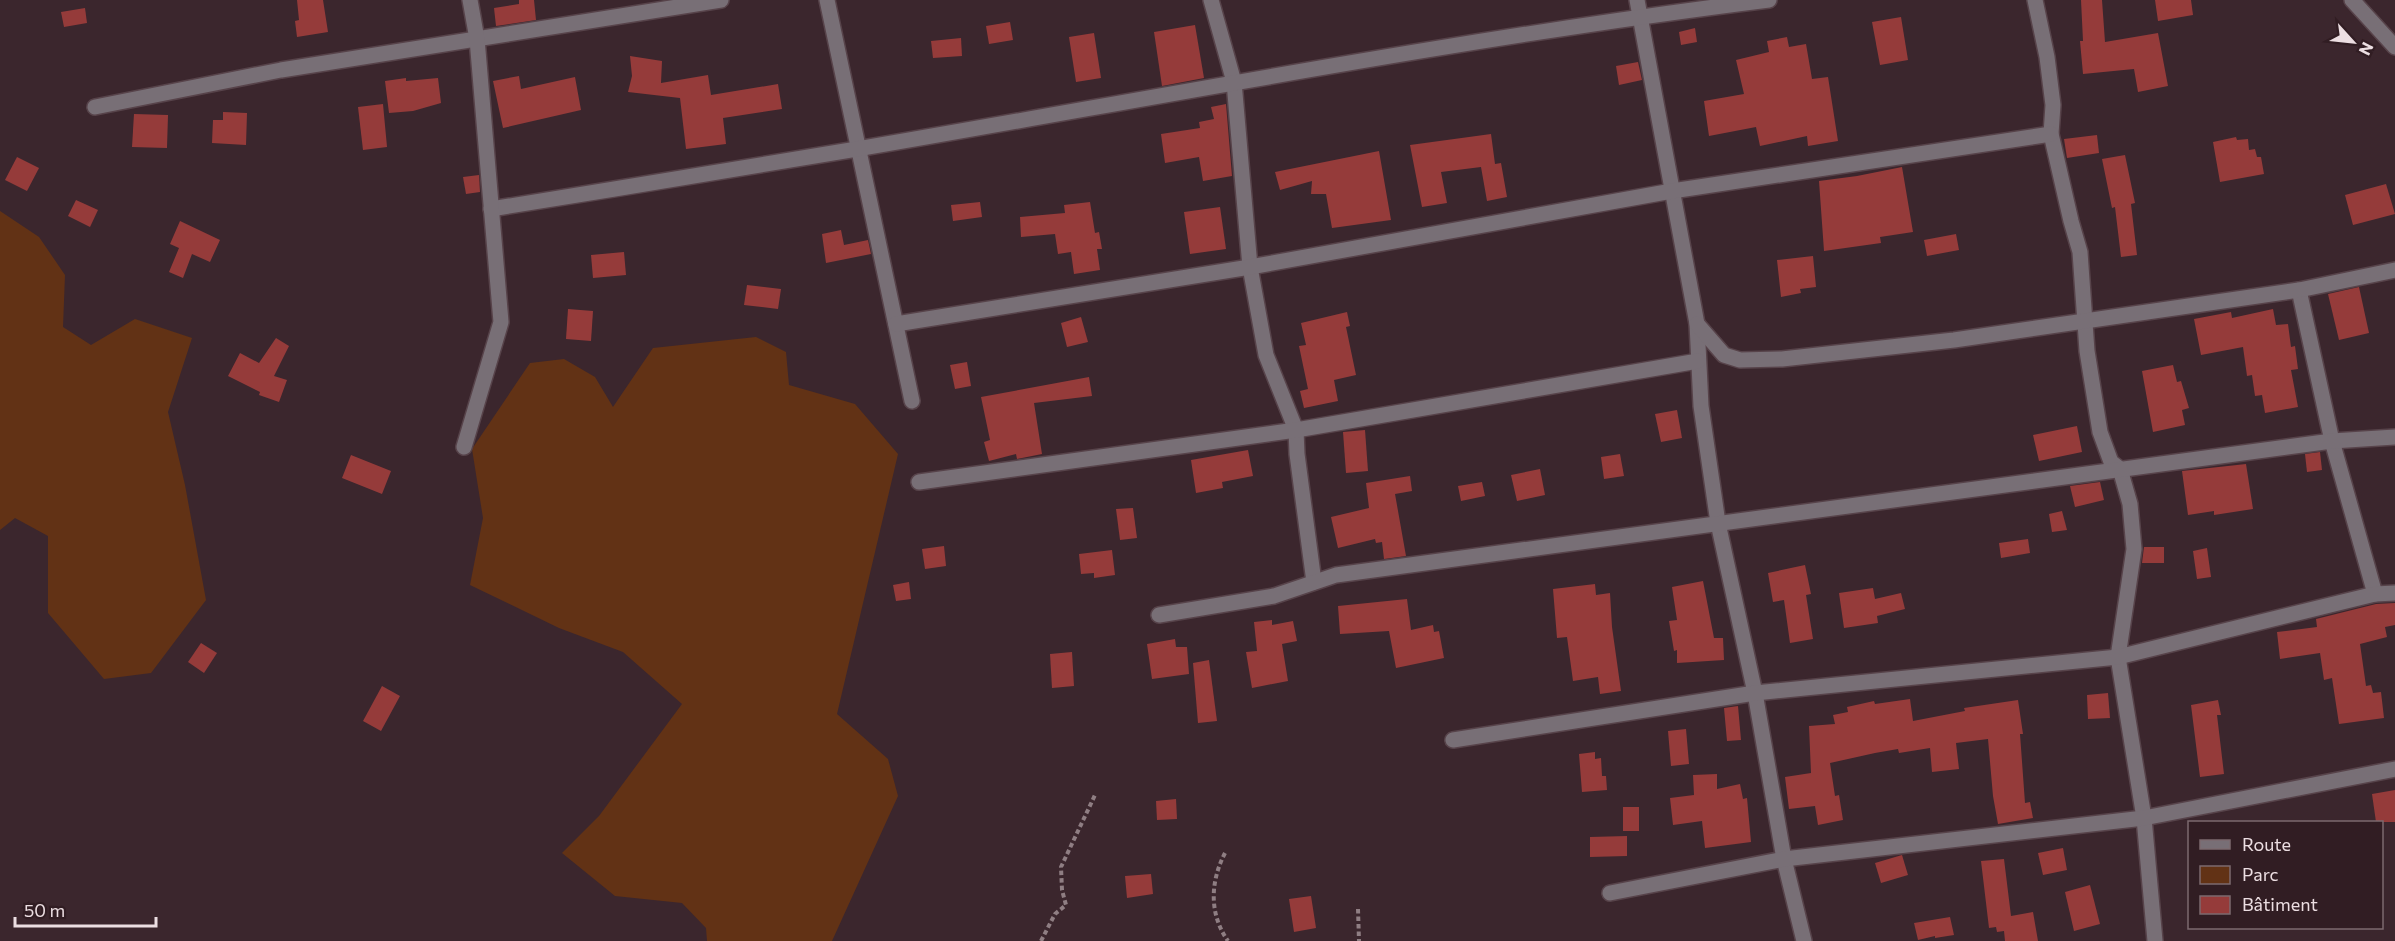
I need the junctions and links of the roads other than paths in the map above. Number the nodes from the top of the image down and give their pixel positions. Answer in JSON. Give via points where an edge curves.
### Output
{"nodes":[{"id":1,"x":470,"y":0,"type":"edge"},
{"id":2,"x":721,"y":0,"type":"edge"},
{"id":3,"x":827,"y":0,"type":"edge"},
{"id":4,"x":1211,"y":0,"type":"edge"},
{"id":5,"x":1637,"y":0,"type":"edge"},
{"id":6,"x":1769,"y":0,"type":"edge"},
{"id":7,"x":2035,"y":0,"type":"edge"},
{"id":8,"x":2352,"y":0,"type":"edge"},
{"id":9,"x":1640,"y":16,"type":"junction"},
{"id":10,"x":477,"y":39,"type":"junction"},
{"id":11,"x":2395,"y":47,"type":"edge"},
{"id":12,"x":1234,"y":82,"type":"junction"},
{"id":13,"x":95,"y":107,"type":"dead end"},
{"id":14,"x":2051,"y":134,"type":"junction"},
{"id":15,"x":858,"y":149,"type":"junction"},
{"id":16,"x":1672,"y":191,"type":"junction"},
{"id":17,"x":491,"y":209,"type":"junction"},
{"id":18,"x":1250,"y":267,"type":"junction"},
{"id":19,"x":2395,"y":270,"type":"edge"},
{"id":20,"x":2299,"y":290,"type":"junction"},
{"id":21,"x":2086,"y":319,"type":"junction"},
{"id":22,"x":896,"y":324,"type":"junction"},
{"id":23,"x":1697,"y":324,"type":"junction"},
{"id":24,"x":1698,"y":361,"type":"junction"},
{"id":25,"x":912,"y":401,"type":"dead end"},
{"id":26,"x":1296,"y":430,"type":"junction"},
{"id":27,"x":2395,"y":437,"type":"edge"},
{"id":28,"x":2331,"y":441,"type":"junction"},
{"id":29,"x":464,"y":447,"type":"dead end"},
{"id":30,"x":2120,"y":470,"type":"junction"},
{"id":31,"x":919,"y":482,"type":"dead end"},
{"id":32,"x":1718,"y":523,"type":"junction"},
{"id":33,"x":1314,"y":582,"type":"junction"},
{"id":34,"x":2395,"y":593,"type":"edge"},
{"id":35,"x":2375,"y":594,"type":"junction"},
{"id":36,"x":1159,"y":615,"type":"dead end"},
{"id":37,"x":2118,"y":657,"type":"junction"},
{"id":38,"x":1755,"y":693,"type":"junction"},
{"id":39,"x":1453,"y":740,"type":"dead end"},
{"id":40,"x":2395,"y":769,"type":"edge"},
{"id":41,"x":2144,"y":818,"type":"junction"},
{"id":42,"x":1784,"y":860,"type":"junction"},
{"id":43,"x":1610,"y":893,"type":"dead end"},
{"id":44,"x":1804,"y":941,"type":"edge"},
{"id":45,"x":2155,"y":941,"type":"edge"}],
"edges":[{"from":1,"to":10,"type":"street"},
{"from":2,"to":10,"type":"street"},
{"from":3,"to":15,"type":"street"},
{"from":4,"to":12,"type":"street"},
{"from":5,"to":9,"type":"street"},
{"from":6,"to":9,"type":"street"},
{"from":7,"to":14,"type":"street","via":[[2053,105]]},
{"from":8,"to":11,"type":"street"},
{"from":9,"to":12,"type":"street"},
{"from":9,"to":16,"type":"street"},
{"from":10,"to":13,"type":"street","via":[[281,70]]},
{"from":10,"to":17,"type":"street"},
{"from":12,"to":15,"type":"street"},
{"from":12,"to":18,"type":"street"},
{"from":14,"to":16,"type":"street"},
{"from":14,"to":21,"type":"street","via":[[2080,252]]},
{"from":15,"to":17,"type":"street"},
{"from":15,"to":22,"type":"street"},
{"from":16,"to":18,"type":"street"},
{"from":16,"to":23,"type":"street"},
{"from":17,"to":29,"type":"street","via":[[501,322]]},
{"from":18,"to":22,"type":"street"},
{"from":18,"to":26,"type":"street","via":[[1266,355]]},
{"from":19,"to":20,"type":"street"},
{"from":20,"to":21,"type":"street"},
{"from":20,"to":28,"type":"street"},
{"from":21,"to":23,"type":"street","via":[[1954,340],[1754,360],[1725,355]]},
{"from":21,"to":30,"type":"street","via":[[2100,432],[2111,462]]},
{"from":22,"to":25,"type":"street"},
{"from":23,"to":24,"type":"street"},
{"from":24,"to":26,"type":"street"},
{"from":24,"to":32,"type":"street"},
{"from":26,"to":31,"type":"street"},
{"from":26,"to":33,"type":"street"},
{"from":27,"to":28,"type":"street"},
{"from":28,"to":30,"type":"street"},
{"from":28,"to":35,"type":"street"},
{"from":30,"to":32,"type":"street"},
{"from":30,"to":37,"type":"street","via":[[2130,504],[2134,549]]},
{"from":32,"to":33,"type":"street","via":[[1336,574]]},
{"from":32,"to":38,"type":"street"},
{"from":33,"to":36,"type":"street","via":[[1274,596]]},
{"from":34,"to":35,"type":"street"},
{"from":35,"to":37,"type":"street"},
{"from":37,"to":38,"type":"street"},
{"from":37,"to":41,"type":"street"},
{"from":38,"to":39,"type":"street"},
{"from":38,"to":42,"type":"street"},
{"from":40,"to":41,"type":"street"},
{"from":41,"to":42,"type":"street"},
{"from":41,"to":45,"type":"street"},
{"from":42,"to":43,"type":"street"},
{"from":42,"to":44,"type":"street"}]}
